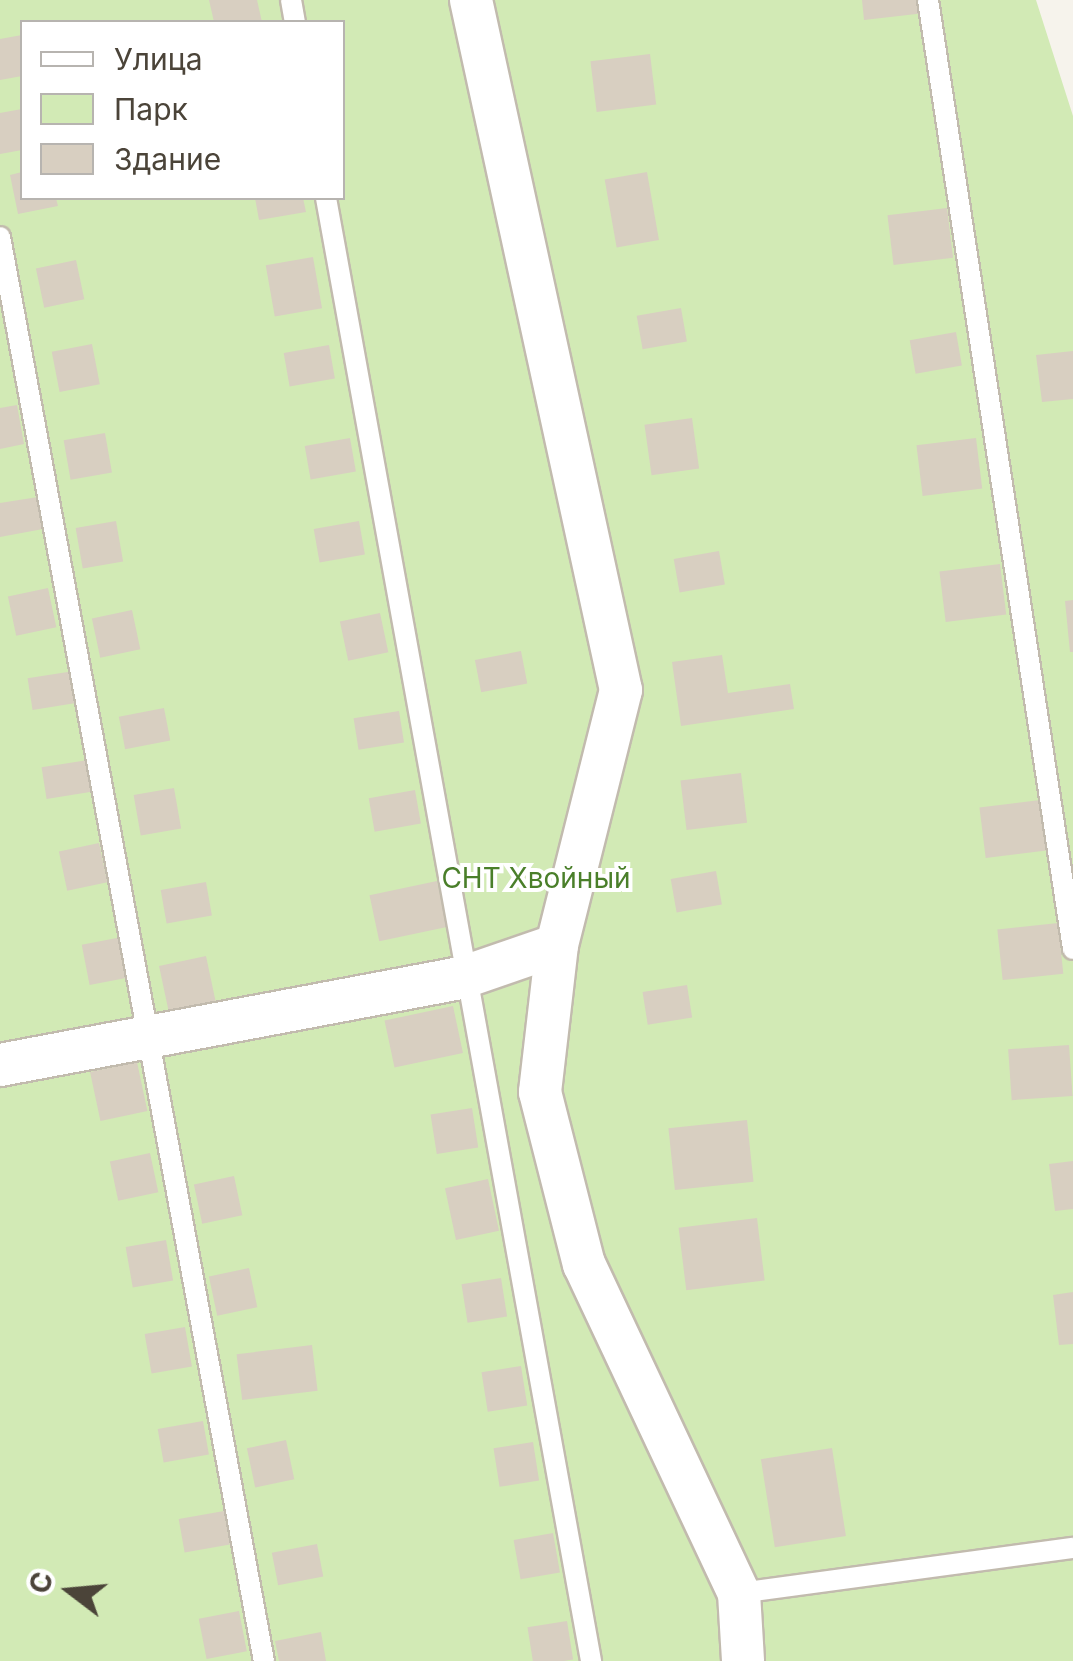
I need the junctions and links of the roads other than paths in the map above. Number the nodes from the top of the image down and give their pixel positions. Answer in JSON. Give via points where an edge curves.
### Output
{"nodes":[{"id":1,"x":471,"y":0,"type":"edge"},
{"id":2,"x":928,"y":0,"type":"edge"},
{"id":3,"x":326,"y":200,"type":"edge"},
{"id":4,"x":0,"y":237,"type":"edge"},
{"id":5,"x":557,"y":945,"type":"junction"},
{"id":6,"x":1073,"y":949,"type":"edge"},
{"id":7,"x":464,"y":977,"type":"junction"},
{"id":8,"x":154,"y":1038,"type":"junction"},
{"id":9,"x":0,"y":1065,"type":"edge"},
{"id":10,"x":1073,"y":1548,"type":"edge"},
{"id":11,"x":739,"y":1593,"type":"junction"},
{"id":12,"x":264,"y":1661,"type":"edge"},
{"id":13,"x":591,"y":1661,"type":"edge"},
{"id":14,"x":743,"y":1661,"type":"edge"}],
"edges":[{"from":1,"to":5,"type":"street","via":[[621,690]]},
{"from":2,"to":6,"type":"lane"},
{"from":3,"to":7,"type":"lane"},
{"from":4,"to":8,"type":"lane"},
{"from":5,"to":7,"type":"street"},
{"from":5,"to":11,"type":"street","via":[[540,1092],[584,1264]]},
{"from":7,"to":8,"type":"street"},
{"from":7,"to":13,"type":"lane"},
{"from":8,"to":9,"type":"street"},
{"from":8,"to":12,"type":"lane"},
{"from":10,"to":11,"type":"lane"},
{"from":11,"to":14,"type":"street"}]}
